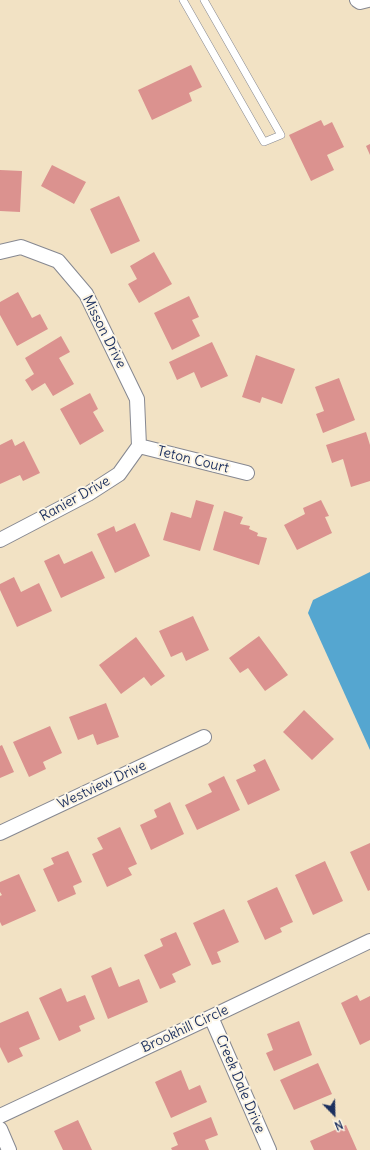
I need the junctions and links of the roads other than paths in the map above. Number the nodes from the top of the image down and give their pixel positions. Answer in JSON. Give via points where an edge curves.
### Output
{"nodes":[{"id":1,"x":184,"y":0,"type":"edge"},
{"id":2,"x":204,"y":0,"type":"edge"},
{"id":3,"x":357,"y":0,"type":"edge"},
{"id":4,"x":368,"y":0,"type":"edge"},
{"id":5,"x":0,"y":252,"type":"edge"},
{"id":6,"x":139,"y":446,"type":"junction"},
{"id":7,"x":248,"y":474,"type":"dead end"},
{"id":8,"x":0,"y":540,"type":"edge"},
{"id":9,"x":204,"y":738,"type":"dead end"},
{"id":10,"x":0,"y":833,"type":"edge"},
{"id":11,"x":370,"y":941,"type":"edge"},
{"id":12,"x":211,"y":1017,"type":"junction"},
{"id":13,"x":0,"y":1116,"type":"edge"},
{"id":14,"x":0,"y":1129,"type":"edge"},
{"id":15,"x":9,"y":1150,"type":"edge"},
{"id":16,"x":269,"y":1150,"type":"edge"}],
"edges":[{"from":1,"to":2,"type":"lane","via":[[264,142],[281,135]]},
{"from":3,"to":4,"type":"street"},
{"from":5,"to":6,"type":"street","name":"Misson Drive","via":[[21,247],[58,261],[86,294],[137,400]]},
{"from":6,"to":7,"type":"street","name":"Teton Court"},
{"from":6,"to":8,"type":"street","name":"Ranier Drive","via":[[119,474],[88,494]]},
{"from":9,"to":10,"type":"street","name":"Westview Drive"},
{"from":11,"to":12,"type":"street","name":"Brookhill Circle"},
{"from":12,"to":13,"type":"street","name":"Brookhill Circle"},
{"from":12,"to":16,"type":"street","name":"Creek Dale Drive"},
{"from":14,"to":15,"type":"street"}]}
